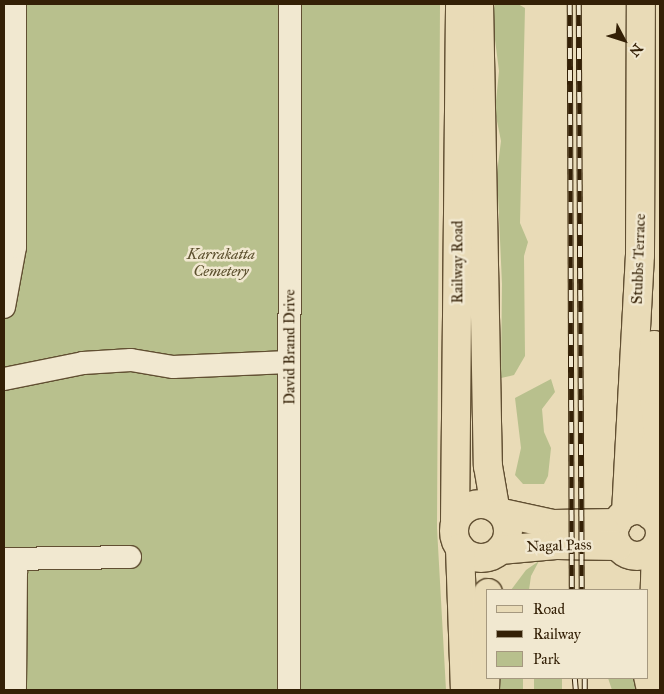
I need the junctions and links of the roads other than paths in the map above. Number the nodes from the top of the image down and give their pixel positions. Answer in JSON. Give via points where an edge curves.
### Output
{"nodes":[{"id":1,"x":15,"y":4,"type":"edge"},
{"id":2,"x":290,"y":4,"type":"edge"},
{"id":3,"x":460,"y":4,"type":"edge"},
{"id":4,"x":479,"y":4,"type":"edge"},
{"id":5,"x":641,"y":4,"type":"edge"},
{"id":6,"x":660,"y":114,"type":"edge"},
{"id":7,"x":9,"y":148,"type":"edge"},
{"id":8,"x":4,"y":307,"type":"edge"},
{"id":9,"x":290,"y":362,"type":"junction"},
{"id":10,"x":4,"y":379,"type":"edge"},
{"id":11,"x":499,"y":510,"type":"junction"},
{"id":12,"x":456,"y":520,"type":"junction"},
{"id":13,"x":627,"y":530,"type":"junction"},
{"id":14,"x":460,"y":548,"type":"junction"},
{"id":15,"x":497,"y":552,"type":"junction"},
{"id":16,"x":130,"y":556,"type":"dead end"},
{"id":17,"x":5,"y":559,"type":"edge"},
{"id":18,"x":489,"y":589,"type":"edge"},
{"id":19,"x":639,"y":589,"type":"edge"},
{"id":20,"x":487,"y":625,"type":"edge"},
{"id":21,"x":660,"y":668,"type":"edge"},
{"id":22,"x":15,"y":690,"type":"edge"},
{"id":23,"x":289,"y":690,"type":"edge"},
{"id":24,"x":465,"y":690,"type":"edge"},
{"id":25,"x":485,"y":690,"type":"edge"}],
"edges":[{"from":1,"to":7,"type":"lane"},
{"from":2,"to":9,"type":"lane","name":"David Brand Drive"},
{"from":3,"to":12,"type":"main road","name":"Railway Road"},
{"from":4,"to":11,"type":"main road","name":"Railway Road","via":[[488,466]]},
{"from":5,"to":13,"type":"main road","name":"Stubbs Terrace","via":[[640,255]]},
{"from":6,"to":13,"type":"main road","name":"Stubbs Terrace","via":[[653,390],[658,430],[651,466]]},
{"from":7,"to":8,"type":"lane","via":[[15,247]]},
{"from":9,"to":10,"type":"lane","via":[[173,367],[130,360],[83,363]]},
{"from":9,"to":23,"type":"lane","name":"David Brand Drive"},
{"from":11,"to":12,"type":"main road","via":[[472,504]]},
{"from":11,"to":13,"type":"main road","name":"Nagal Pass","via":[[553,524]]},
{"from":11,"to":15,"type":"main road","via":[[508,528]]},
{"from":12,"to":14,"type":"main road","via":[[454,535]]},
{"from":13,"to":15,"type":"main road","name":"Nagal Pass","via":[[556,545]]},
{"from":13,"to":19,"type":"main road","name":"Stubbs Terrace"},
{"from":13,"to":21,"type":"main road","via":[[659,526],[654,613]]},
{"from":14,"to":15,"type":"main road","via":[[476,558]]},
{"from":14,"to":24,"type":"main road"},
{"from":15,"to":18,"type":"main road"},
{"from":16,"to":17,"type":"lane"},
{"from":17,"to":22,"type":"lane","via":[[13,564],[16,571]]},
{"from":20,"to":25,"type":"main road"}]}
